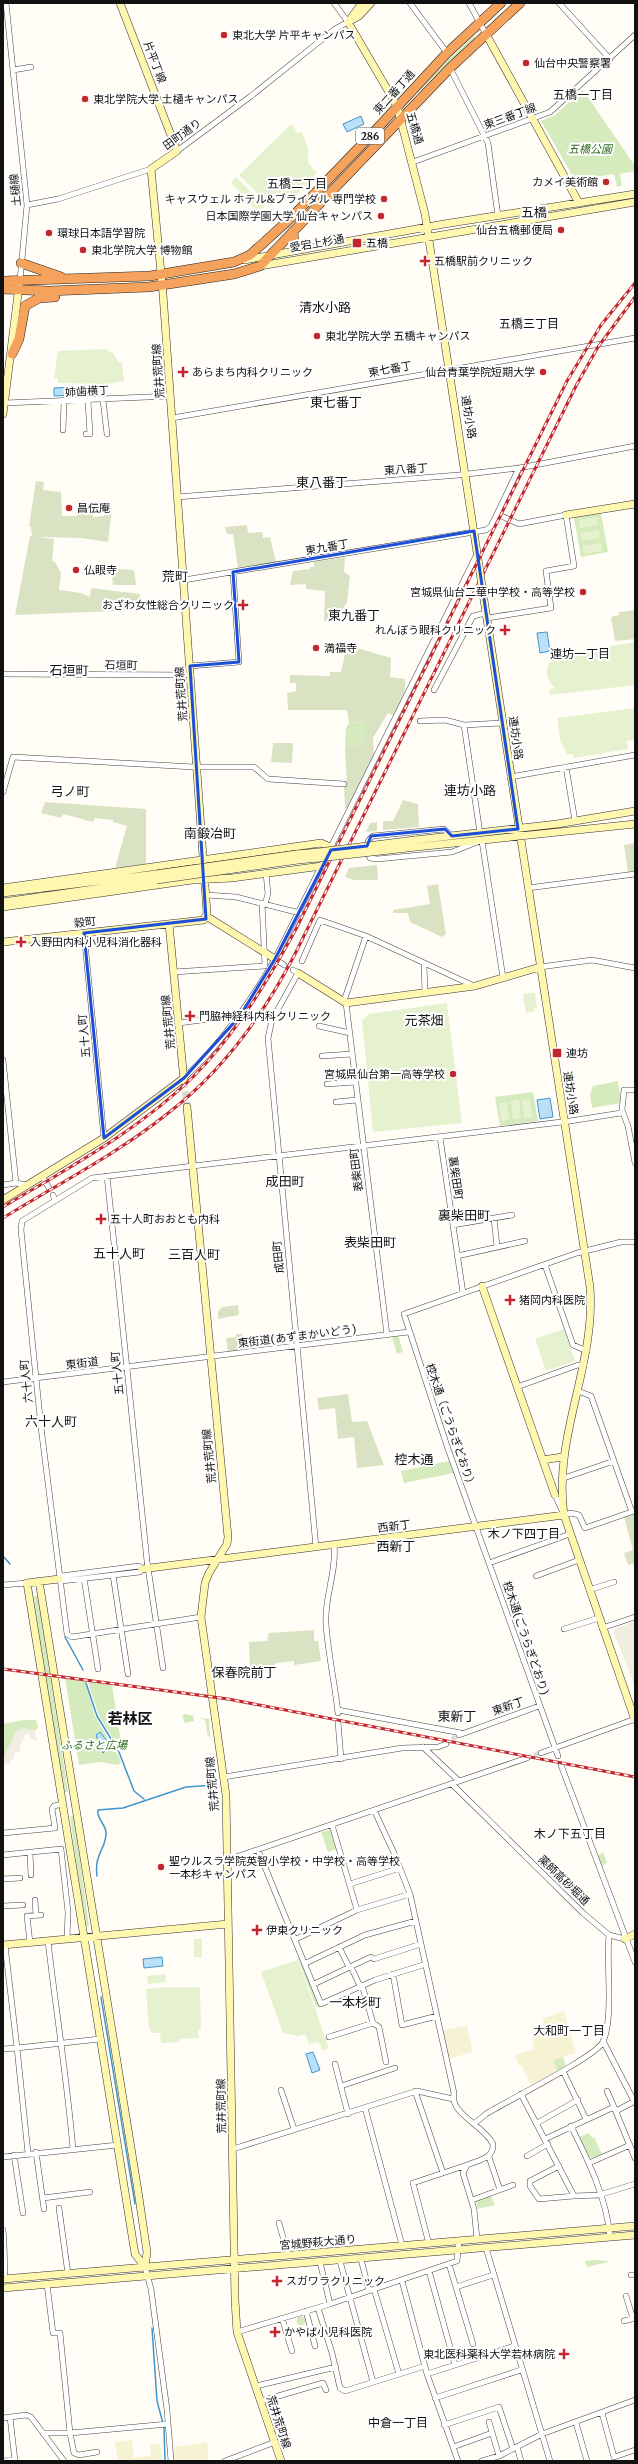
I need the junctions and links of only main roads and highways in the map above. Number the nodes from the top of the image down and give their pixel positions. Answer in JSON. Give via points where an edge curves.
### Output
{"nodes":[{"id":1,"x":501,"y":3,"type":"edge"},
{"id":2,"x":520,"y":3,"type":"edge"},
{"id":3,"x":293,"y":231,"type":"junction"},
{"id":4,"x":300,"y":249,"type":"road end"},
{"id":5,"x":234,"y":262,"type":"joint"},
{"id":6,"x":21,"y":263,"type":"road end"},
{"id":7,"x":66,"y":279,"type":"junction"},
{"id":8,"x":3,"y":281,"type":"edge"},
{"id":9,"x":19,"y":285,"type":"junction"},
{"id":10,"x":149,"y":287,"type":"junction"},
{"id":11,"x":3,"y":289,"type":"edge"},
{"id":12,"x":12,"y":354,"type":"road end"}],
"edges":[{"from":1,"to":5,"type":"highway","name":"東二番丁通","number":"286","via":[[447,53],[373,133],[261,246],[250,255]]},
{"from":2,"to":3,"type":"highway","number":"286","via":[[450,68],[382,142]]},
{"from":3,"to":4,"type":"highway","via":[[294,243]]},
{"from":3,"to":10,"type":"highway","name":"愛宕上杉通","number":"286","via":[[260,266],[234,274]]},
{"from":5,"to":7,"type":"highway","name":"愛宕上杉通","number":"286","via":[[161,274]]},
{"from":6,"to":7,"type":"highway"},
{"from":7,"to":9,"type":"highway","name":"愛宕上杉通","number":"286"},
{"from":8,"to":9,"type":"highway","name":"愛宕上杉通","number":"286"},
{"from":9,"to":10,"type":"highway","name":"愛宕上杉通","number":"286","via":[[49,291]]},
{"from":9,"to":11,"type":"highway","name":"愛宕上杉通","number":"286"},
{"from":10,"to":12,"type":"highway","via":[[146,290],[127,293],[35,299],[28,303],[22,312],[19,339]]}]}
